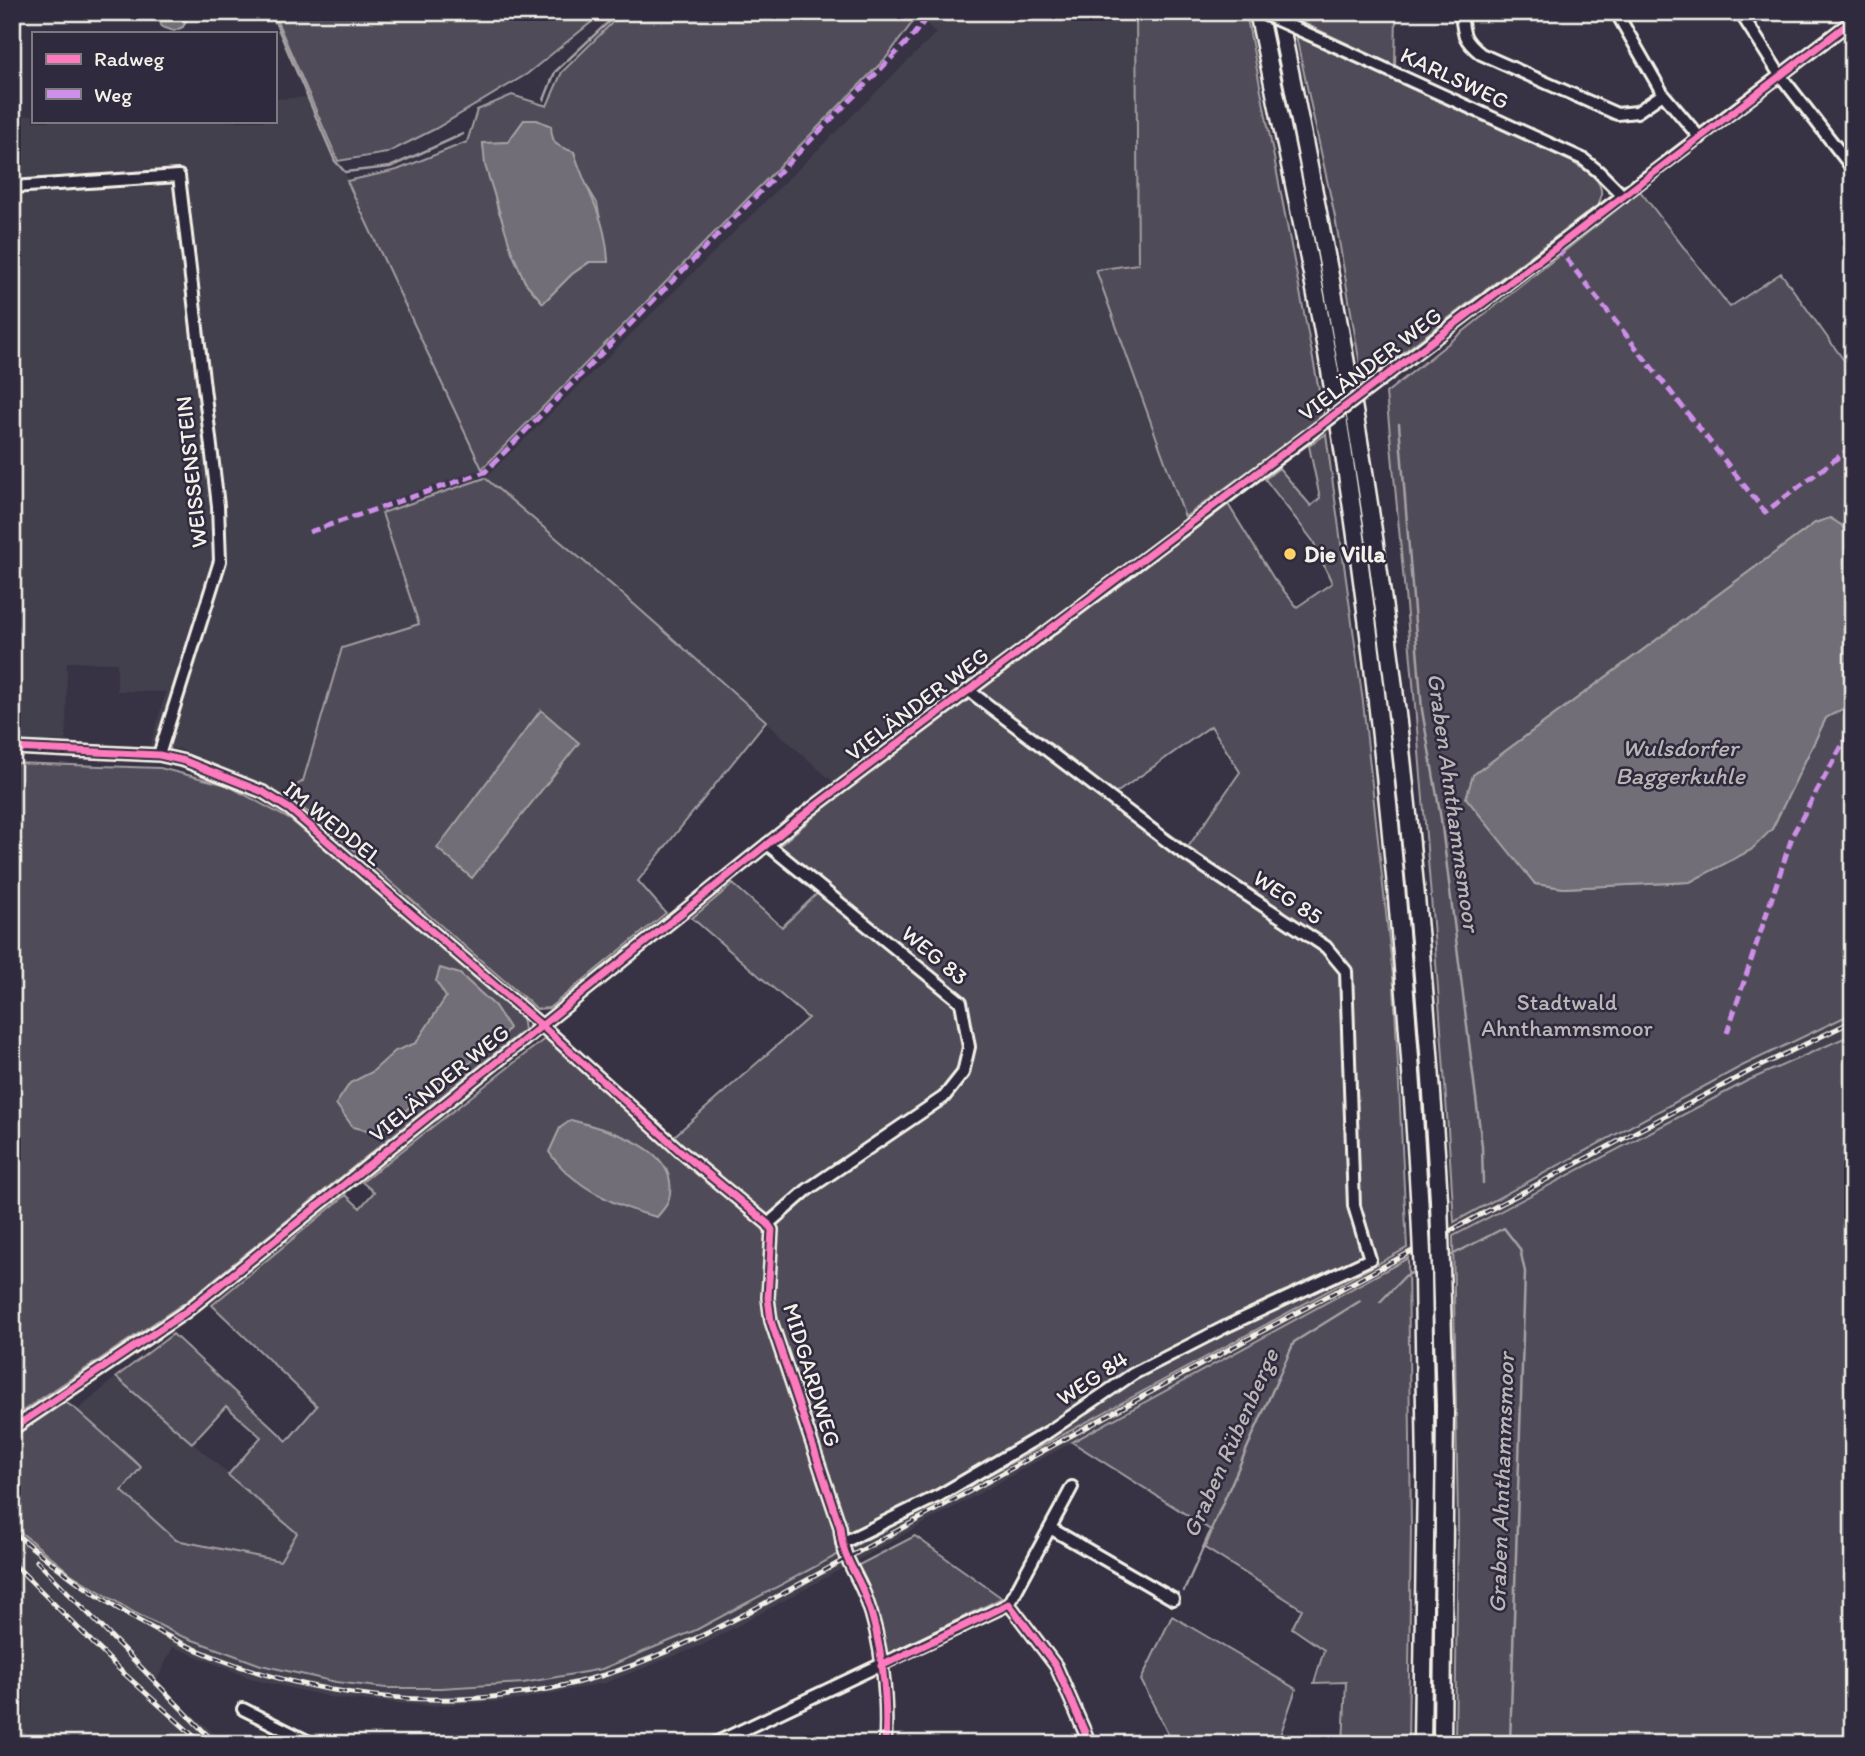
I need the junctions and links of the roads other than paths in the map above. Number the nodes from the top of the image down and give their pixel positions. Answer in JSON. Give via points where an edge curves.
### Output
{"nodes":[{"id":1,"x":1259,"y":12,"type":"edge"},
{"id":2,"x":1278,"y":12,"type":"edge"},
{"id":3,"x":1461,"y":12,"type":"edge"},
{"id":4,"x":1616,"y":12,"type":"edge"},
{"id":5,"x":1740,"y":12,"type":"edge"},
{"id":6,"x":1853,"y":20,"type":"edge"},
{"id":7,"x":1780,"y":75,"type":"junction"},
{"id":8,"x":1663,"y":94,"type":"junction"},
{"id":9,"x":1700,"y":138,"type":"junction"},
{"id":10,"x":1853,"y":170,"type":"edge"},
{"id":11,"x":12,"y":187,"type":"edge"},
{"id":12,"x":1623,"y":197,"type":"junction"},
{"id":13,"x":968,"y":690,"type":"junction"},
{"id":14,"x":12,"y":748,"type":"edge"},
{"id":15,"x":159,"y":755,"type":"junction"},
{"id":16,"x":767,"y":844,"type":"junction"},
{"id":17,"x":542,"y":1026,"type":"junction"},
{"id":18,"x":768,"y":1224,"type":"junction"},
{"id":19,"x":1370,"y":1259,"type":"joint"},
{"id":20,"x":12,"y":1429,"type":"edge"},
{"id":21,"x":1072,"y":1487,"type":"dead end"},
{"id":22,"x":1050,"y":1528,"type":"junction"},
{"id":23,"x":842,"y":1542,"type":"junction"},
{"id":24,"x":1173,"y":1599,"type":"dead end"},
{"id":25,"x":1009,"y":1604,"type":"junction"},
{"id":26,"x":881,"y":1666,"type":"junction"},
{"id":27,"x":243,"y":1709,"type":"dead end"},
{"id":28,"x":313,"y":1744,"type":"edge"},
{"id":29,"x":713,"y":1744,"type":"edge"},
{"id":30,"x":885,"y":1744,"type":"edge"},
{"id":31,"x":1090,"y":1744,"type":"edge"},
{"id":32,"x":1422,"y":1744,"type":"edge"},
{"id":33,"x":1441,"y":1744,"type":"edge"}],
"edges":[{"from":1,"to":12,"type":"street","name":"KARLSWEG","bridge":true,"via":[[1583,159]]},
{"from":1,"to":32,"type":"highway","bridge":true,"via":[[1303,221],[1342,443],[1401,939],[1423,1275]]},
{"from":2,"to":33,"type":"highway","bridge":true,"via":[[1319,212],[1377,559],[1412,856],[1439,1200],[1445,1406]]},
{"from":3,"to":8,"type":"street","via":[[1463,36],[1481,54],[1617,114],[1637,112]]},
{"from":4,"to":8,"type":"street"},
{"from":5,"to":7,"type":"street"},
{"from":6,"to":7,"type":"street","name":"VIELÄNDER WEG"},
{"from":7,"to":9,"type":"street","name":"VIELÄNDER WEG"},
{"from":7,"to":10,"type":"street"},
{"from":8,"to":9,"type":"street"},
{"from":9,"to":12,"type":"street","name":"VIELÄNDER WEG"},
{"from":11,"to":15,"type":"street","name":"WEISSENSTEIN","via":[[179,176],[218,506],[220,561]]},
{"from":12,"to":13,"type":"street","name":"VIELÄNDER WEG","bridge":true},
{"from":13,"to":16,"type":"street","name":"VIELÄNDER WEG"},
{"from":13,"to":19,"type":"street","name":"WEG 85","via":[[1176,848],[1326,947],[1346,971],[1354,1206]]},
{"from":14,"to":15,"type":"street","name":"IM WEDDEL"},
{"from":15,"to":17,"type":"street","name":"IM WEDDEL","via":[[262,792],[290,809]]},
{"from":16,"to":17,"type":"street","name":"VIELÄNDER WEG"},
{"from":16,"to":18,"type":"street","name":"WEG 83","via":[[961,1002],[969,1046],[963,1073],[944,1097],[807,1190]]},
{"from":17,"to":18,"type":"street"},
{"from":17,"to":20,"type":"street","name":"VIELÄNDER WEG","via":[[187,1311]]},
{"from":18,"to":23,"type":"street","name":"MIDGARDWEG","via":[[772,1230],[771,1321],[841,1527]]},
{"from":19,"to":23,"type":"street","name":"WEG 84","via":[[1133,1374],[1048,1432],[940,1495]]},
{"from":21,"to":22,"type":"street"},
{"from":22,"to":24,"type":"street"},
{"from":22,"to":25,"type":"street"},
{"from":23,"to":26,"type":"street","name":"MIDGARDWEG","via":[[866,1598]]},
{"from":25,"to":26,"type":"street"},
{"from":25,"to":31,"type":"street","via":[[1056,1666]]},
{"from":26,"to":29,"type":"street"},
{"from":26,"to":30,"type":"street","name":"MIDGARDWEG"},
{"from":27,"to":28,"type":"street"}]}
